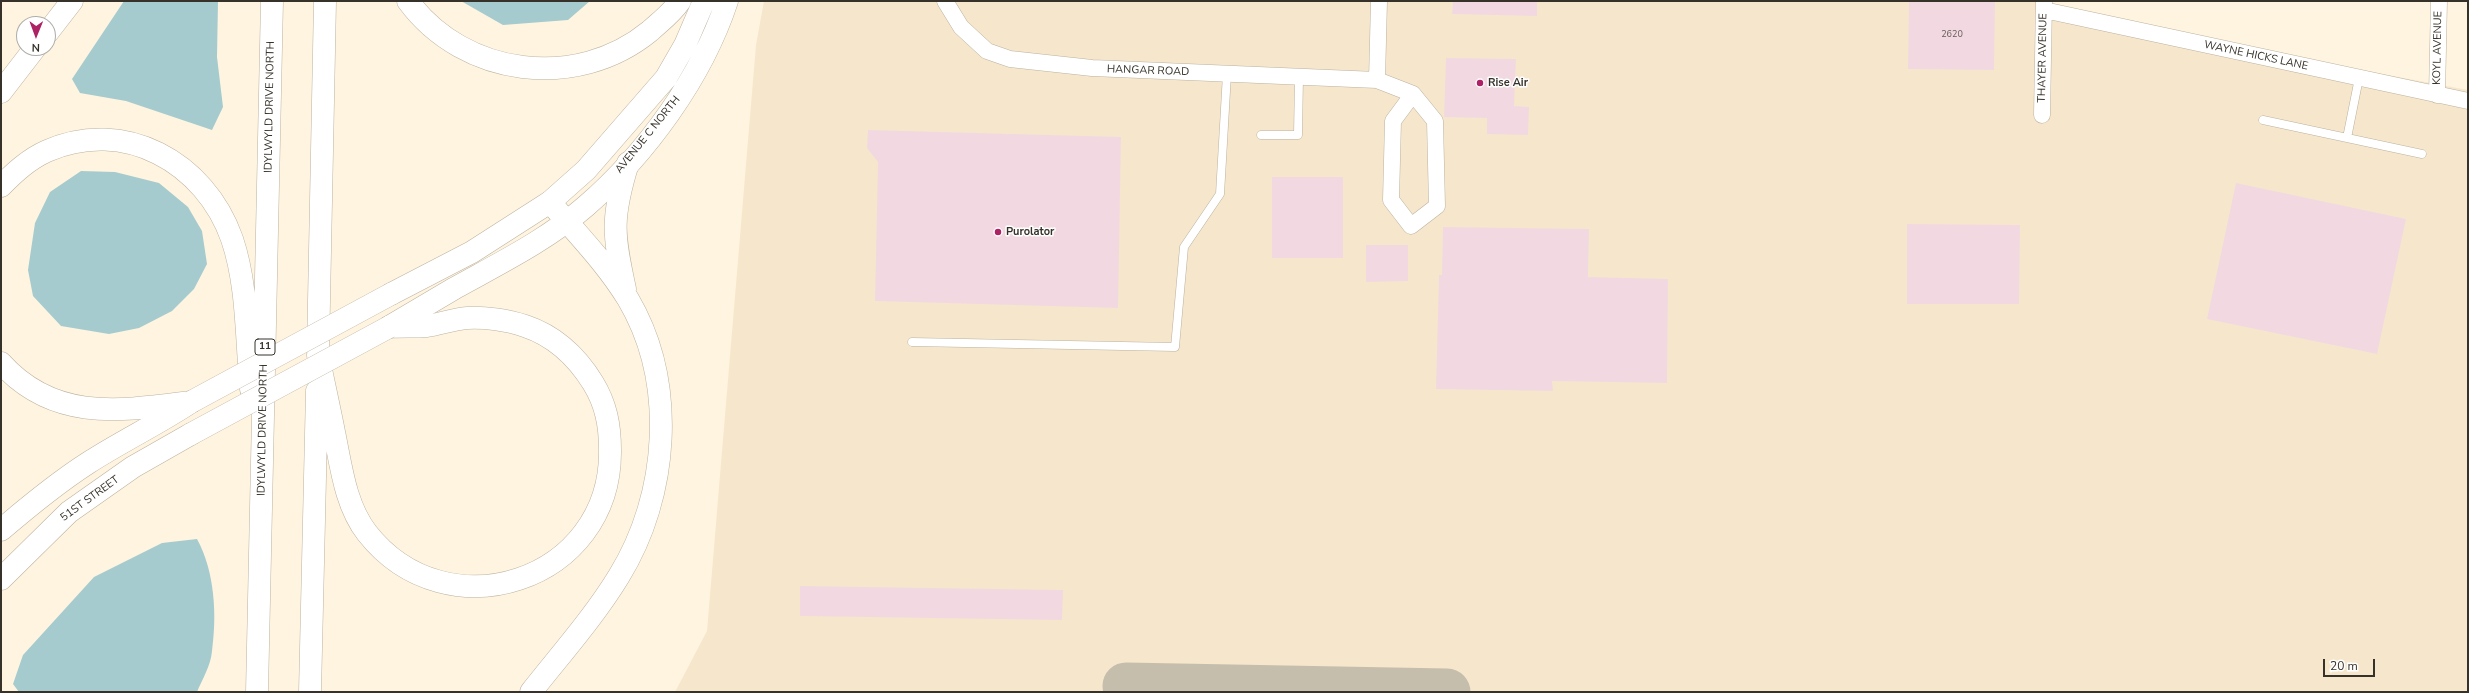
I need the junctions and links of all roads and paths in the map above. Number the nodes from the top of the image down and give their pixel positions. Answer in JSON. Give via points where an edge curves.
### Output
{"nodes":[{"id":1,"x":72,"y":1,"type":"edge"},
{"id":2,"x":272,"y":1,"type":"edge"},
{"id":3,"x":325,"y":1,"type":"edge"},
{"id":4,"x":408,"y":1,"type":"edge"},
{"id":5,"x":680,"y":1,"type":"edge"},
{"id":6,"x":704,"y":1,"type":"edge"},
{"id":7,"x":727,"y":1,"type":"edge"},
{"id":8,"x":945,"y":1,"type":"edge"},
{"id":9,"x":1379,"y":1,"type":"edge"},
{"id":10,"x":2439,"y":1,"type":"edge"},
{"id":11,"x":2044,"y":6,"type":"edge"},
{"id":12,"x":56,"y":22,"type":"edge"},
{"id":13,"x":29,"y":56,"type":"edge"},
{"id":14,"x":1227,"y":74,"type":"junction"},
{"id":15,"x":1299,"y":77,"type":"junction"},
{"id":16,"x":2359,"y":78,"type":"junction"},
{"id":17,"x":1377,"y":80,"type":"junction"},
{"id":18,"x":1,"y":92,"type":"edge"},
{"id":19,"x":1413,"y":94,"type":"junction"},
{"id":20,"x":2437,"y":95,"type":"junction"},
{"id":21,"x":2468,"y":101,"type":"edge"},
{"id":22,"x":2042,"y":115,"type":"dead end"},
{"id":23,"x":2263,"y":120,"type":"dead end"},
{"id":24,"x":1261,"y":134,"type":"dead end"},
{"id":25,"x":2347,"y":138,"type":"junction"},
{"id":26,"x":2422,"y":154,"type":"dead end"},
{"id":27,"x":628,"y":163,"type":"junction"},
{"id":28,"x":1,"y":186,"type":"edge"},
{"id":29,"x":550,"y":202,"type":"junction"},
{"id":30,"x":566,"y":221,"type":"junction"},
{"id":31,"x":627,"y":298,"type":"junction"},
{"id":32,"x":389,"y":327,"type":"junction"},
{"id":33,"x":912,"y":342,"type":"dead end"},
{"id":34,"x":318,"y":354,"type":"junction"},
{"id":35,"x":1,"y":363,"type":"edge"},
{"id":36,"x":191,"y":402,"type":"junction"},
{"id":37,"x":262,"y":490,"type":"junction"},
{"id":38,"x":1,"y":530,"type":"edge"},
{"id":39,"x":1,"y":579,"type":"edge"},
{"id":40,"x":257,"y":692,"type":"edge"},
{"id":41,"x":310,"y":692,"type":"edge"},
{"id":42,"x":531,"y":692,"type":"edge"}],
"edges":[{"from":1,"to":12,"type":"main road"},
{"from":2,"to":37,"type":"main road","name":"IDYLWYLD DRIVE NORTH","number":"11"},
{"from":3,"to":34,"type":"main road"},
{"from":4,"to":5,"type":"main road","via":[[431,26],[454,45],[486,59],[520,68],[549,70],[575,66],[604,57],[635,43],[672,12]]},
{"from":6,"to":29,"type":"main road","name":"AVENUE C NORTH","via":[[685,45],[666,78],[601,154]]},
{"from":7,"to":27,"type":"main road","name":"AVENUE C NORTH","via":[[699,67],[672,109]]},
{"from":8,"to":14,"type":"street","name":"HANGAR ROAD","via":[[961,27],[987,51],[1010,58],[1092,68]]},
{"from":9,"to":17,"type":"street"},
{"from":10,"to":20,"type":"street","name":"KOYL AVENUE"},
{"from":11,"to":16,"type":"street","name":"WAYNE HICKS LANE"},
{"from":11,"to":22,"type":"street","name":"THAYER AVENUE"},
{"from":13,"to":18,"type":"main road"},
{"from":14,"to":15,"type":"street","name":"HANGAR ROAD"},
{"from":14,"to":33,"type":"lane","via":[[1220,194],[1184,247],[1175,347]]},
{"from":15,"to":17,"type":"street","name":"HANGAR ROAD"},
{"from":15,"to":24,"type":"lane","via":[[1298,135]]},
{"from":16,"to":20,"type":"street","name":"WAYNE HICKS LANE"},
{"from":16,"to":25,"type":"lane"},
{"from":17,"to":19,"type":"street","name":"HANGAR ROAD"},
{"from":19,"to":19,"type":"street","name":"HANGAR ROAD","via":[[1393,121],[1391,200],[1412,226],[1437,206],[1435,121]]},
{"from":20,"to":21,"type":"street","name":"WAYNE HICKS LANE"},
{"from":23,"to":25,"type":"lane"},
{"from":25,"to":26,"type":"lane"},
{"from":27,"to":30,"type":"main road","name":"AVENUE C NORTH","via":[[586,206]]},
{"from":27,"to":31,"type":"main road","via":[[617,199],[614,228]]},
{"from":28,"to":37,"type":"main road","via":[[29,161],[47,152],[88,140],[128,142],[167,157],[188,172],[214,202],[232,239],[243,288]]},
{"from":29,"to":30,"type":"main road"},
{"from":29,"to":36,"type":"main road","name":"AVENUE C NORTH","bridge":true,"via":[[472,252]]},
{"from":30,"to":31,"type":"main road","via":[[593,251]]},
{"from":30,"to":32,"type":"main road","name":"AVENUE C NORTH","via":[[517,254]]},
{"from":31,"to":42,"type":"main road","via":[[643,329],[658,379],[662,431],[654,484],[641,528],[619,577]]},
{"from":32,"to":34,"type":"main road","via":[[426,326],[468,318],[525,326],[562,345],[588,375],[601,396],[607,414],[610,458],[607,484],[599,511],[582,535],[552,565],[506,584],[473,587],[454,586],[418,575],[399,565],[366,532],[347,491]]},
{"from":32,"to":39,"type":"main road","name":"51ST STREET","bridge":true,"via":[[133,468],[69,512]]},
{"from":34,"to":41,"type":"main road"},
{"from":35,"to":36,"type":"main road","via":[[18,380],[36,392],[74,406],[123,410]]},
{"from":36,"to":38,"type":"main road","via":[[82,467],[28,506]]},
{"from":37,"to":40,"type":"main road","name":"IDYLWYLD DRIVE NORTH","number":"11"}]}
